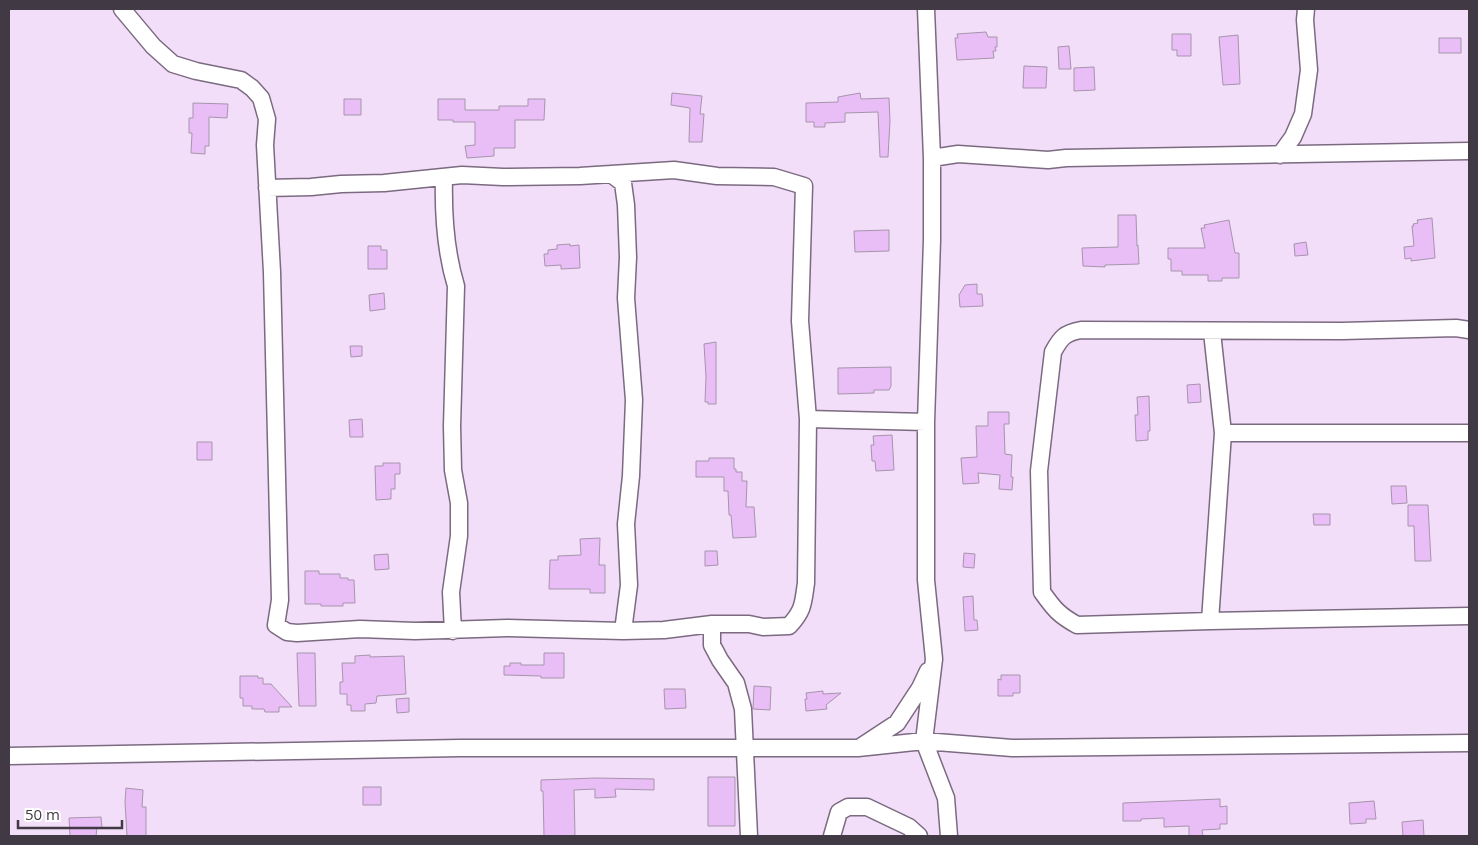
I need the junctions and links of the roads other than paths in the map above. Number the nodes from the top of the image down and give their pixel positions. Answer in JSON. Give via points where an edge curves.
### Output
{"nodes":[{"id":1,"x":122,"y":9,"type":"edge"},
{"id":2,"x":926,"y":9,"type":"edge"},
{"id":3,"x":1306,"y":9,"type":"edge"},
{"id":4,"x":1469,"y":152,"type":"edge"},
{"id":5,"x":1280,"y":155,"type":"junction"},
{"id":6,"x":932,"y":158,"type":"junction"},
{"id":7,"x":612,"y":174,"type":"junction"},
{"id":8,"x":444,"y":177,"type":"junction"},
{"id":9,"x":268,"y":188,"type":"junction"},
{"id":10,"x":1469,"y":330,"type":"edge"},
{"id":11,"x":1212,"y":332,"type":"junction"},
{"id":12,"x":808,"y":419,"type":"junction"},
{"id":13,"x":926,"y":422,"type":"junction"},
{"id":14,"x":1223,"y":433,"type":"junction"},
{"id":15,"x":1469,"y":433,"type":"edge"},
{"id":16,"x":1469,"y":616,"type":"edge"},
{"id":17,"x":1210,"y":621,"type":"junction"},
{"id":18,"x":712,"y":624,"type":"junction"},
{"id":19,"x":453,"y":631,"type":"junction"},
{"id":20,"x":623,"y":631,"type":"junction"},
{"id":21,"x":934,"y":659,"type":"junction"},
{"id":22,"x":924,"y":740,"type":"junction"},
{"id":23,"x":1469,"y":743,"type":"edge"},
{"id":24,"x":744,"y":748,"type":"junction"},
{"id":25,"x":858,"y":748,"type":"junction"},
{"id":26,"x":9,"y":756,"type":"edge"},
{"id":27,"x":749,"y":836,"type":"edge"},
{"id":28,"x":832,"y":836,"type":"edge"},
{"id":29,"x":919,"y":836,"type":"edge"},
{"id":30,"x":949,"y":836,"type":"edge"}],
"edges":[{"from":1,"to":9,"type":"street","via":[[173,64],[241,80],[261,98],[267,119]]},
{"from":2,"to":6,"type":"street"},
{"from":3,"to":5,"type":"street","via":[[1304,20],[1309,70],[1302,114],[1293,137]]},
{"from":4,"to":5,"type":"street"},
{"from":5,"to":6,"type":"street","via":[[1048,160],[958,154]]},
{"from":6,"to":13,"type":"street"},
{"from":7,"to":8,"type":"street"},
{"from":7,"to":12,"type":"street","via":[[674,170],[717,176],[774,177],[804,186],[800,321]]},
{"from":7,"to":20,"type":"street","via":[[623,183],[626,205],[626,298],[634,400],[626,524],[629,586]]},
{"from":8,"to":9,"type":"street","via":[[384,184]]},
{"from":8,"to":19,"type":"street","via":[[446,245],[456,286],[452,426],[459,536],[451,592]]},
{"from":9,"to":19,"type":"street","via":[[280,591],[276,625],[287,632],[297,633],[360,628]]},
{"from":10,"to":11,"type":"street"},
{"from":11,"to":14,"type":"street"},
{"from":11,"to":17,"type":"street","via":[[1081,330],[1067,334],[1053,352],[1039,471],[1042,592],[1062,617],[1077,625]]},
{"from":12,"to":13,"type":"street"},
{"from":12,"to":18,"type":"street","via":[[806,582],[799,615],[789,626]]},
{"from":13,"to":21,"type":"street","via":[[926,580]]},
{"from":14,"to":15,"type":"street"},
{"from":14,"to":17,"type":"street"},
{"from":16,"to":17,"type":"street"},
{"from":18,"to":20,"type":"street"},
{"from":18,"to":24,"type":"street","via":[[712,645],[736,683],[743,709]]},
{"from":19,"to":20,"type":"street","via":[[507,628]]},
{"from":21,"to":22,"type":"street"},
{"from":21,"to":25,"type":"street","via":[[897,724]]},
{"from":22,"to":23,"type":"street","via":[[1012,748]]},
{"from":22,"to":25,"type":"street"},
{"from":22,"to":30,"type":"street","via":[[946,798]]},
{"from":24,"to":25,"type":"street"},
{"from":24,"to":26,"type":"street","via":[[460,748]]},
{"from":24,"to":27,"type":"street"},
{"from":28,"to":29,"type":"street","via":[[839,812],[848,807],[867,807],[909,827]]}]}
